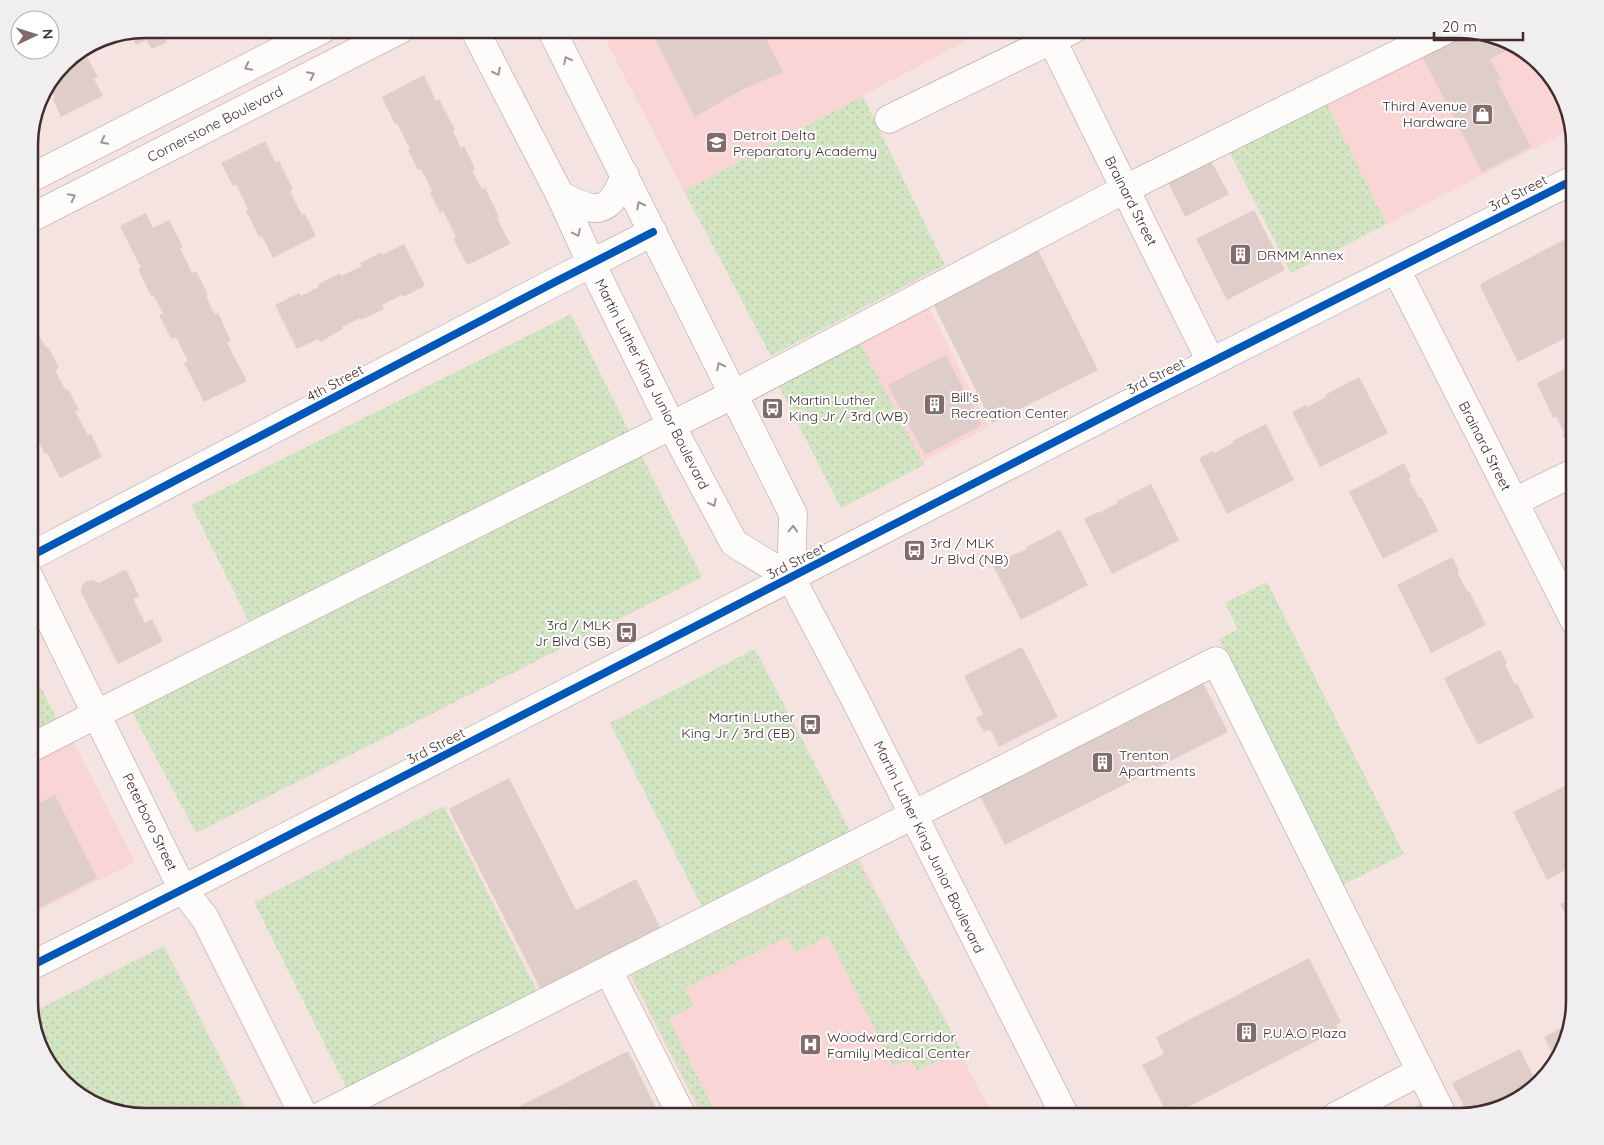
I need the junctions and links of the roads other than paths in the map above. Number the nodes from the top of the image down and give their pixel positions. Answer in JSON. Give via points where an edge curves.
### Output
{"nodes":[{"id":1,"x":305,"y":38,"type":"edge"},
{"id":2,"x":383,"y":38,"type":"edge"},
{"id":3,"x":479,"y":38,"type":"edge"},
{"id":4,"x":556,"y":38,"type":"edge"},
{"id":5,"x":1055,"y":38,"type":"edge"},
{"id":6,"x":1065,"y":38,"type":"edge"},
{"id":7,"x":1430,"y":38,"type":"edge"},
{"id":8,"x":889,"y":120,"type":"dead end"},
{"id":9,"x":38,"y":174,"type":"edge"},
{"id":10,"x":625,"y":175,"type":"junction"},
{"id":11,"x":1566,"y":183,"type":"edge"},
{"id":12,"x":1125,"y":189,"type":"junction"},
{"id":13,"x":560,"y":195,"type":"junction"},
{"id":14,"x":38,"y":214,"type":"edge"},
{"id":15,"x":653,"y":232,"type":"junction"},
{"id":16,"x":591,"y":263,"type":"junction"},
{"id":17,"x":1396,"y":269,"type":"junction"},
{"id":18,"x":1211,"y":362,"type":"junction"},
{"id":19,"x":734,"y":394,"type":"junction"},
{"id":20,"x":671,"y":426,"type":"junction"},
{"id":21,"x":1566,"y":476,"type":"edge"},
{"id":22,"x":1514,"y":502,"type":"junction"},
{"id":23,"x":38,"y":552,"type":"edge"},
{"id":24,"x":792,"y":578,"type":"junction"},
{"id":25,"x":38,"y":595,"type":"edge"},
{"id":26,"x":1566,"y":604,"type":"edge"},
{"id":27,"x":97,"y":714,"type":"junction"},
{"id":28,"x":38,"y":745,"type":"edge"},
{"id":29,"x":913,"y":816,"type":"junction"},
{"id":30,"x":183,"y":890,"type":"junction"},
{"id":31,"x":38,"y":962,"type":"edge"},
{"id":32,"x":608,"y":970,"type":"junction"},
{"id":33,"x":1421,"y":1071,"type":"junction"},
{"id":34,"x":300,"y":1108,"type":"edge"},
{"id":35,"x":337,"y":1108,"type":"edge"},
{"id":36,"x":678,"y":1108,"type":"edge"},
{"id":37,"x":1061,"y":1108,"type":"edge"},
{"id":38,"x":1351,"y":1108,"type":"edge"},
{"id":39,"x":1439,"y":1108,"type":"edge"}],
"edges":[{"from":1,"to":9,"type":"street","one_way":true},
{"from":14,"to":2,"type":"street","name":"Cornerstone Boulevard","one_way":true},
{"from":3,"to":13,"type":"street","name":"Martin Luther King Junior Boulevard","one_way":true},
{"from":10,"to":4,"type":"street","name":"Martin Luther King Junior Boulevard","one_way":true},
{"from":5,"to":8,"type":"street"},
{"from":6,"to":12,"type":"street","name":"Brainard Street"},
{"from":7,"to":12,"type":"street"},
{"from":10,"to":13,"type":"street","via":[[618,194],[605,206],[595,209]]},
{"from":15,"to":10,"type":"street","name":"Martin Luther King Junior Boulevard","one_way":true},
{"from":11,"to":17,"type":"street","name":"3rd Street"},
{"from":12,"to":18,"type":"street","name":"Brainard Street"},
{"from":12,"to":19,"type":"street"},
{"from":13,"to":16,"type":"street","name":"Martin Luther King Junior Boulevard","one_way":true},
{"from":15,"to":16,"type":"street","name":"4th Street"},
{"from":19,"to":15,"type":"street","name":"Martin Luther King Junior Boulevard","one_way":true},
{"from":16,"to":20,"type":"street","name":"Martin Luther King Junior Boulevard"},
{"from":16,"to":23,"type":"street","name":"4th Street"},
{"from":17,"to":18,"type":"street","name":"3rd Street"},
{"from":17,"to":22,"type":"street","name":"Brainard Street"},
{"from":18,"to":24,"type":"street","name":"3rd Street"},
{"from":19,"to":20,"type":"street"},
{"from":24,"to":19,"type":"street","name":"Martin Luther King Junior Boulevard","one_way":true,"via":[[793,514]]},
{"from":20,"to":24,"type":"street","name":"Martin Luther King Junior Boulevard","one_way":true,"via":[[734,543]]},
{"from":20,"to":27,"type":"street"},
{"from":21,"to":22,"type":"street"},
{"from":22,"to":26,"type":"street","name":"Brainard Street"},
{"from":24,"to":29,"type":"street","name":"Martin Luther King Junior Boulevard"},
{"from":24,"to":30,"type":"street","name":"3rd Street"},
{"from":25,"to":27,"type":"street","name":"Peterboro Street"},
{"from":27,"to":28,"type":"street"},
{"from":27,"to":30,"type":"street","name":"Peterboro Street"},
{"from":29,"to":32,"type":"street"},
{"from":29,"to":33,"type":"street","via":[[1216,661]]},
{"from":29,"to":37,"type":"street","name":"Martin Luther King Junior Boulevard"},
{"from":30,"to":31,"type":"street","name":"3rd Street"},
{"from":30,"to":34,"type":"street","name":"Peterboro Street","via":[[205,918]]},
{"from":32,"to":35,"type":"street"},
{"from":32,"to":36,"type":"street"},
{"from":33,"to":38,"type":"street"},
{"from":33,"to":39,"type":"street"}]}
